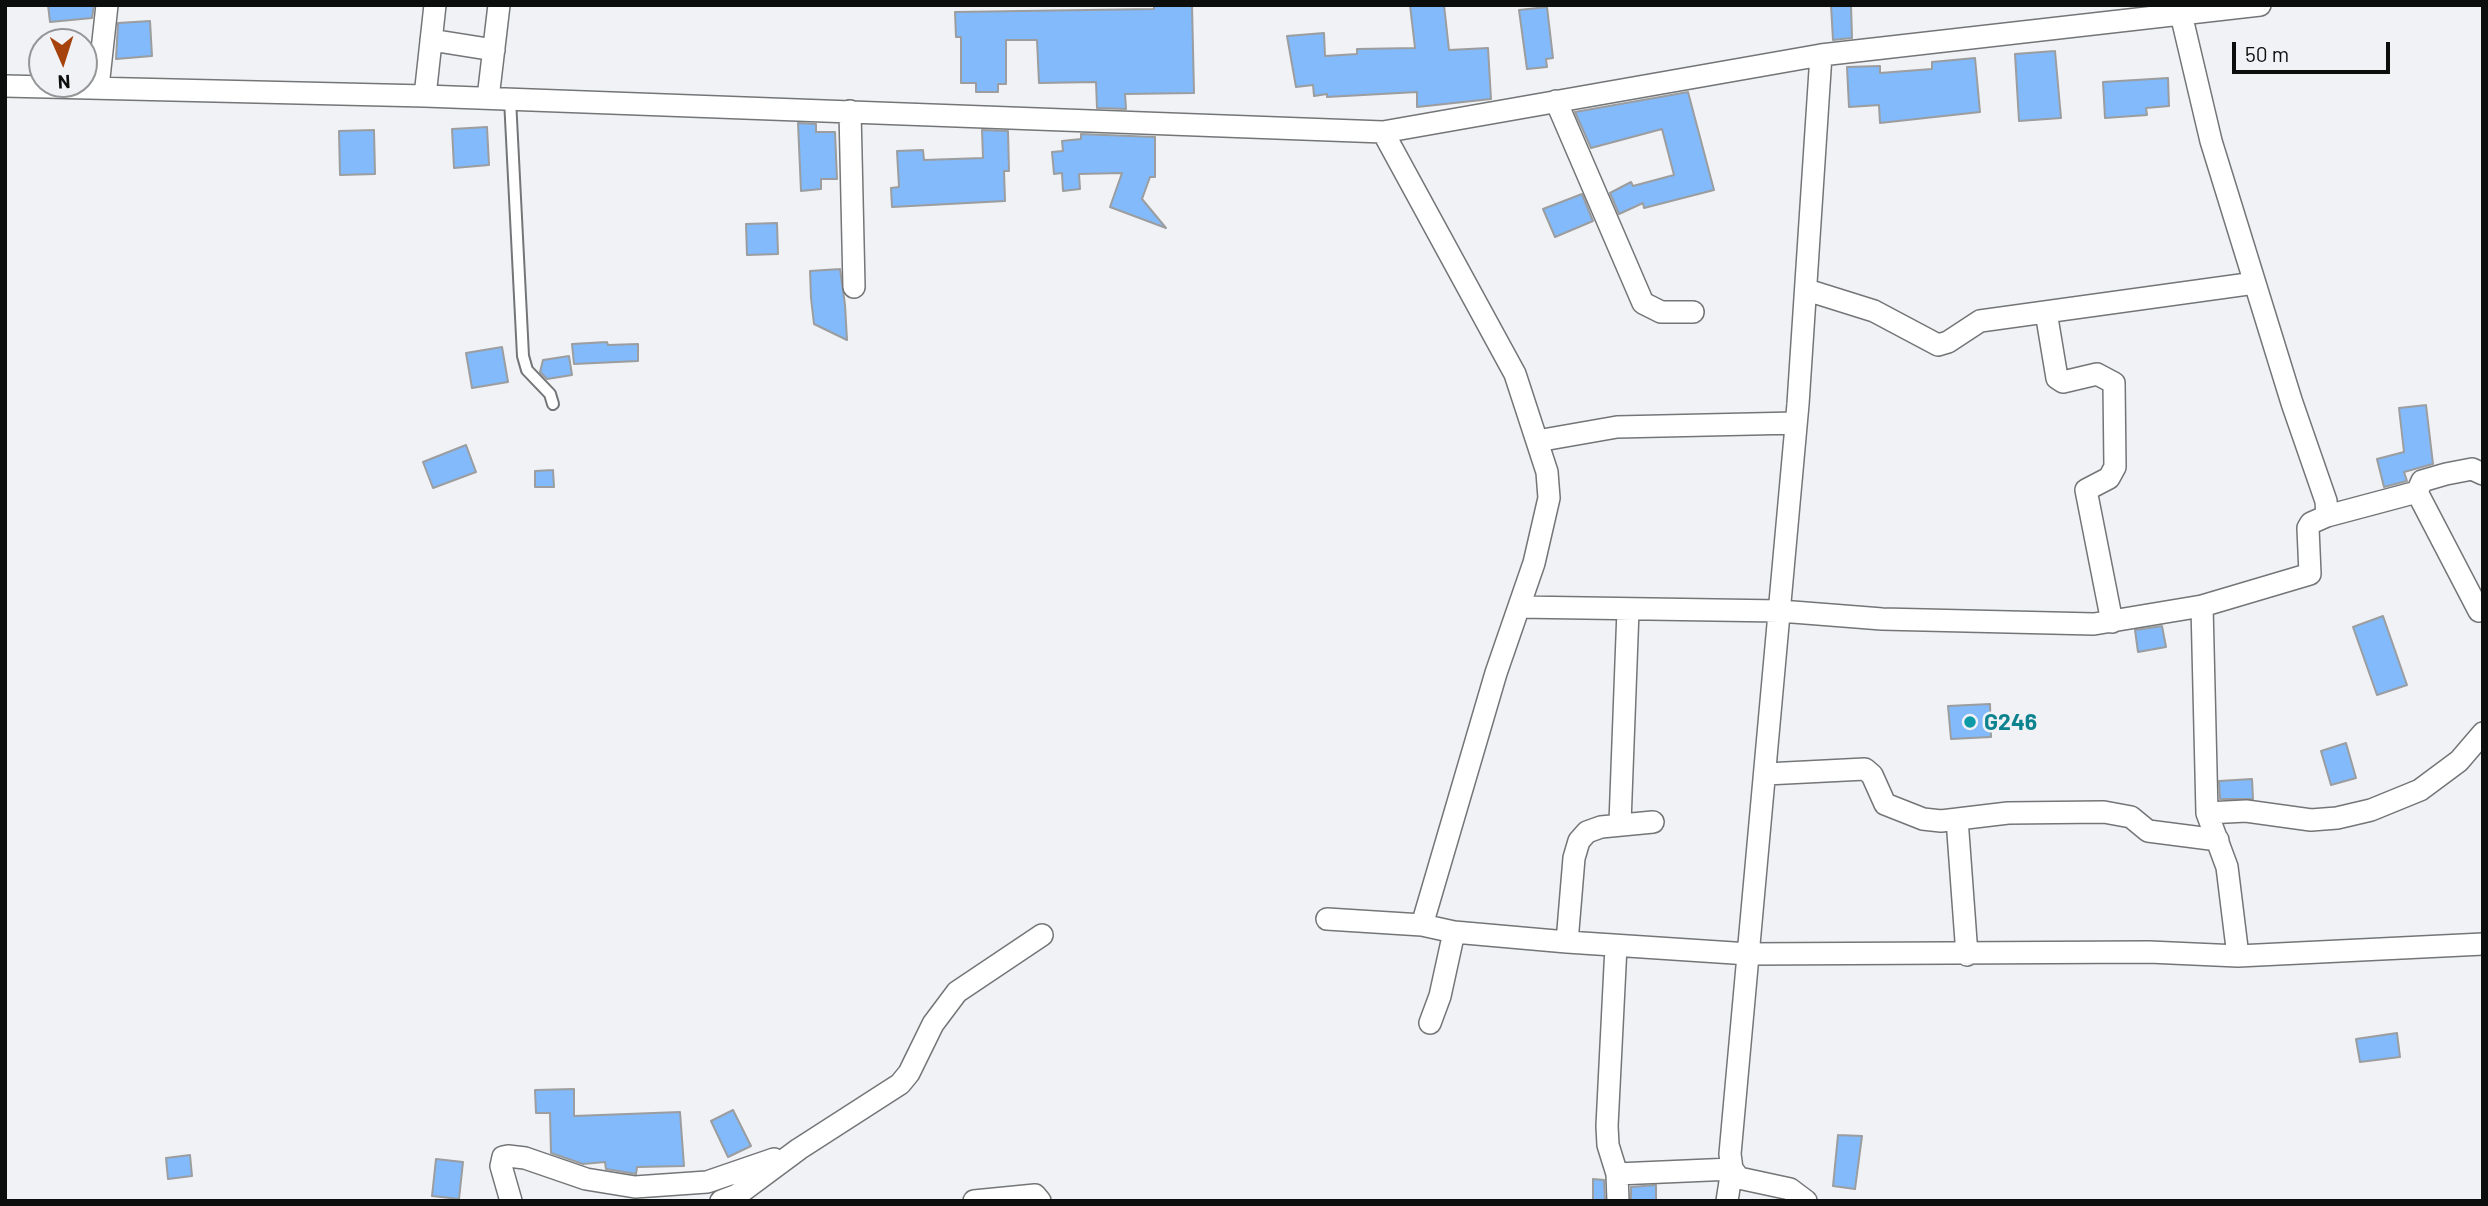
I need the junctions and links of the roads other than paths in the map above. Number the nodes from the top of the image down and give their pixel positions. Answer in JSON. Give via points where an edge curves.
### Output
{"nodes":[{"id":1,"x":107,"y":5,"type":"edge"},
{"id":2,"x":435,"y":5,"type":"edge"},
{"id":3,"x":499,"y":5,"type":"edge"},
{"id":4,"x":2260,"y":5,"type":"edge"},
{"id":5,"x":2180,"y":14,"type":"junction"},
{"id":6,"x":431,"y":40,"type":"junction"},
{"id":7,"x":494,"y":50,"type":"junction"},
{"id":8,"x":1821,"y":55,"type":"junction"},
{"id":9,"x":5,"y":86,"type":"edge"},
{"id":10,"x":28,"y":86,"type":"edge"},
{"id":11,"x":98,"y":87,"type":"joint"},
{"id":12,"x":425,"y":96,"type":"junction"},
{"id":13,"x":488,"y":98,"type":"junction"},
{"id":14,"x":510,"y":99,"type":"junction"},
{"id":15,"x":1556,"y":101,"type":"junction"},
{"id":16,"x":850,"y":111,"type":"junction"},
{"id":17,"x":1382,"y":132,"type":"junction"},
{"id":18,"x":2255,"y":283,"type":"junction"},
{"id":19,"x":854,"y":288,"type":"dead end"},
{"id":20,"x":1807,"y":290,"type":"junction"},
{"id":21,"x":1693,"y":312,"type":"dead end"},
{"id":22,"x":2046,"y":312,"type":"junction"},
{"id":23,"x":553,"y":404,"type":"dead end"},
{"id":24,"x":1796,"y":423,"type":"junction"},
{"id":25,"x":1537,"y":441,"type":"junction"},
{"id":26,"x":2483,"y":474,"type":"edge"},
{"id":27,"x":2417,"y":492,"type":"junction"},
{"id":28,"x":2327,"y":516,"type":"junction"},
{"id":29,"x":2202,"y":606,"type":"junction"},
{"id":30,"x":1519,"y":607,"type":"junction"},
{"id":31,"x":1628,"y":610,"type":"junction"},
{"id":32,"x":1780,"y":611,"type":"junction"},
{"id":33,"x":2479,"y":611,"type":"dead end"},
{"id":34,"x":2112,"y":622,"type":"junction"},
{"id":35,"x":2483,"y":733,"type":"edge"},
{"id":36,"x":1766,"y":774,"type":"junction"},
{"id":37,"x":2207,"y":813,"type":"junction"},
{"id":38,"x":1957,"y":819,"type":"junction"},
{"id":39,"x":1653,"y":822,"type":"dead end"},
{"id":40,"x":1620,"y":823,"type":"junction"},
{"id":41,"x":2218,"y":840,"type":"junction"},
{"id":42,"x":1327,"y":919,"type":"dead end"},
{"id":43,"x":1422,"y":925,"type":"junction"},
{"id":44,"x":1454,"y":932,"type":"junction"},
{"id":45,"x":1042,"y":935,"type":"dead end"},
{"id":46,"x":1567,"y":942,"type":"junction"},
{"id":47,"x":2483,"y":944,"type":"edge"},
{"id":48,"x":1616,"y":946,"type":"junction"},
{"id":49,"x":1749,"y":954,"type":"junction"},
{"id":50,"x":1967,"y":955,"type":"junction"},
{"id":51,"x":2238,"y":956,"type":"junction"},
{"id":52,"x":1430,"y":1023,"type":"dead end"},
{"id":53,"x":799,"y":1149,"type":"junction"},
{"id":54,"x":1732,"y":1169,"type":"junction"},
{"id":55,"x":1617,"y":1174,"type":"junction"},
{"id":56,"x":512,"y":1201,"type":"edge"},
{"id":57,"x":721,"y":1201,"type":"edge"},
{"id":58,"x":974,"y":1201,"type":"edge"},
{"id":59,"x":1040,"y":1201,"type":"edge"},
{"id":60,"x":1618,"y":1201,"type":"edge"},
{"id":61,"x":1727,"y":1201,"type":"edge"},
{"id":62,"x":1806,"y":1201,"type":"edge"}],
"edges":[{"from":1,"to":11,"type":"street"},
{"from":2,"to":6,"type":"street"},
{"from":3,"to":7,"type":"street"},
{"from":4,"to":5,"type":"street"},
{"from":5,"to":8,"type":"street"},
{"from":5,"to":18,"type":"street","via":[[2211,141]]},
{"from":6,"to":7,"type":"street"},
{"from":6,"to":12,"type":"street"},
{"from":7,"to":13,"type":"street"},
{"from":8,"to":15,"type":"street"},
{"from":8,"to":20,"type":"street"},
{"from":9,"to":10,"type":"street"},
{"from":11,"to":12,"type":"street"},
{"from":12,"to":13,"type":"street"},
{"from":13,"to":14,"type":"street"},
{"from":14,"to":16,"type":"street"},
{"from":14,"to":23,"type":"lane","via":[[523,356],[527,370],[550,394]]},
{"from":15,"to":17,"type":"street"},
{"from":15,"to":21,"type":"street","via":[[1643,303],[1661,312]]},
{"from":16,"to":17,"type":"street"},
{"from":16,"to":19,"type":"street"},
{"from":17,"to":25,"type":"street","via":[[1515,374]]},
{"from":18,"to":22,"type":"street"},
{"from":18,"to":28,"type":"street","via":[[2326,500]]},
{"from":20,"to":22,"type":"street","via":[[1874,311],[1938,345],[1980,321]]},
{"from":20,"to":24,"type":"street"},
{"from":22,"to":34,"type":"street","via":[[2057,378],[2063,382],[2097,374],[2114,383],[2115,467],[2109,478],[2086,490]]},
{"from":24,"to":25,"type":"street","via":[[1617,427]]},
{"from":24,"to":32,"type":"street"},
{"from":25,"to":30,"type":"street","via":[[1548,472],[1549,498]]},
{"from":26,"to":27,"type":"street","via":[[2466,470],[2422,481]]},
{"from":27,"to":28,"type":"street"},
{"from":27,"to":33,"type":"street"},
{"from":28,"to":29,"type":"street","via":[[2308,527],[2311,574]]},
{"from":29,"to":34,"type":"street"},
{"from":29,"to":37,"type":"street"},
{"from":30,"to":31,"type":"street"},
{"from":30,"to":43,"type":"street"},
{"from":31,"to":32,"type":"street"},
{"from":31,"to":40,"type":"street"},
{"from":32,"to":34,"type":"street","via":[[1896,619]]},
{"from":32,"to":36,"type":"street"},
{"from":35,"to":37,"type":"street","via":[[2459,761],[2420,790],[2371,810],[2311,820],[2246,811]]},
{"from":36,"to":38,"type":"street","via":[[1865,769],[1885,804],[1923,820]]},
{"from":36,"to":49,"type":"street"},
{"from":37,"to":41,"type":"street"},
{"from":38,"to":41,"type":"street","via":[[2008,813],[2104,812],[2131,817],[2148,831]]},
{"from":38,"to":50,"type":"street"},
{"from":39,"to":40,"type":"street"},
{"from":40,"to":46,"type":"street","via":[[1587,832],[1579,841]]},
{"from":41,"to":51,"type":"street","via":[[2227,867]]},
{"from":42,"to":43,"type":"street"},
{"from":43,"to":44,"type":"street"},
{"from":44,"to":46,"type":"street"},
{"from":44,"to":52,"type":"street"},
{"from":45,"to":53,"type":"street","via":[[957,992],[933,1024],[900,1084]]},
{"from":46,"to":48,"type":"street"},
{"from":47,"to":51,"type":"street"},
{"from":48,"to":49,"type":"street"},
{"from":48,"to":55,"type":"street","via":[[1607,1126]]},
{"from":49,"to":50,"type":"street"},
{"from":49,"to":54,"type":"street"},
{"from":50,"to":51,"type":"street","via":[[2149,952]]},
{"from":53,"to":56,"type":"street","via":[[707,1182],[635,1187],[586,1179],[508,1156],[503,1157],[501,1166]]},
{"from":53,"to":57,"type":"street","via":[[737,1195]]},
{"from":54,"to":55,"type":"street"},
{"from":54,"to":61,"type":"street"},
{"from":54,"to":62,"type":"street","via":[[1739,1178],[1790,1189]]},
{"from":55,"to":60,"type":"street"},
{"from":58,"to":59,"type":"street","via":[[1035,1195]]}]}
